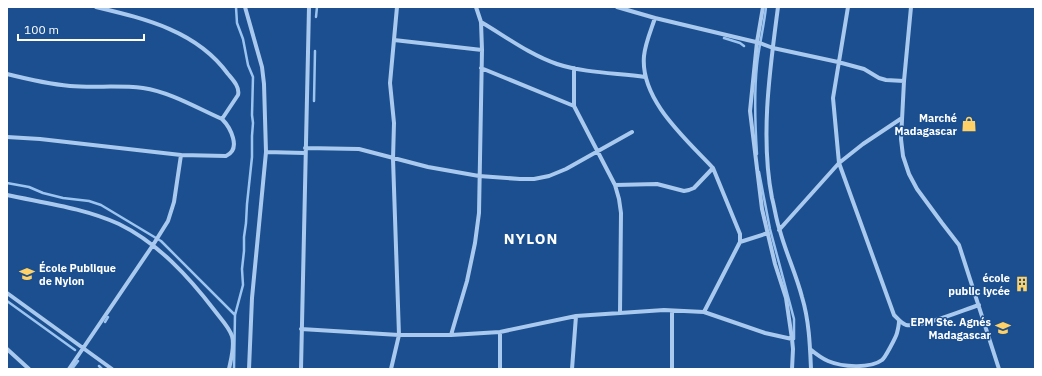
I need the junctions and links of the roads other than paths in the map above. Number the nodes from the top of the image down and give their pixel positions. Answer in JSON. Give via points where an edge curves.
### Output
{"nodes":[{"id":1,"x":96,"y":7,"type":"edge"},
{"id":2,"x":245,"y":7,"type":"edge"},
{"id":3,"x":309,"y":7,"type":"edge"},
{"id":4,"x":397,"y":7,"type":"edge"},
{"id":5,"x":476,"y":7,"type":"edge"},
{"id":6,"x":617,"y":7,"type":"edge"},
{"id":7,"x":763,"y":7,"type":"edge"},
{"id":8,"x":778,"y":7,"type":"edge"},
{"id":9,"x":848,"y":7,"type":"edge"},
{"id":10,"x":911,"y":7,"type":"edge"},
{"id":11,"x":654,"y":18,"type":"junction"},
{"id":12,"x":481,"y":22,"type":"junction"},
{"id":13,"x":394,"y":40,"type":"junction"},
{"id":14,"x":760,"y":43,"type":"junction"},
{"id":15,"x":773,"y":48,"type":"junction"},
{"id":16,"x":482,"y":50,"type":"junction"},
{"id":17,"x":838,"y":62,"type":"junction"},
{"id":18,"x":481,"y":68,"type":"junction"},
{"id":19,"x":574,"y":68,"type":"junction"},
{"id":20,"x":7,"y":74,"type":"edge"},
{"id":21,"x":645,"y":77,"type":"junction"},
{"id":22,"x":904,"y":81,"type":"junction"},
{"id":23,"x":574,"y":106,"type":"junction"},
{"id":24,"x":902,"y":118,"type":"junction"},
{"id":25,"x":222,"y":119,"type":"junction"},
{"id":26,"x":632,"y":132,"type":"dead end"},
{"id":27,"x":7,"y":137,"type":"edge"},
{"id":28,"x":305,"y":148,"type":"junction"},
{"id":29,"x":598,"y":151,"type":"junction"},
{"id":30,"x":266,"y":152,"type":"junction"},
{"id":31,"x":305,"y":153,"type":"junction"},
{"id":32,"x":181,"y":154,"type":"junction"},
{"id":33,"x":393,"y":159,"type":"junction"},
{"id":34,"x":839,"y":163,"type":"junction"},
{"id":35,"x":713,"y":168,"type":"junction"},
{"id":36,"x":479,"y":176,"type":"junction"},
{"id":37,"x":615,"y":185,"type":"junction"},
{"id":38,"x":7,"y":195,"type":"edge"},
{"id":39,"x":779,"y":230,"type":"junction"},
{"id":40,"x":768,"y":233,"type":"junction"},
{"id":41,"x":740,"y":242,"type":"junction"},
{"id":42,"x":153,"y":246,"type":"junction"},
{"id":43,"x":7,"y":293,"type":"edge"},
{"id":44,"x":979,"y":305,"type":"junction"},
{"id":45,"x":672,"y":311,"type":"junction"},
{"id":46,"x":704,"y":312,"type":"junction"},
{"id":47,"x":620,"y":313,"type":"junction"},
{"id":48,"x":576,"y":316,"type":"junction"},
{"id":49,"x":899,"y":321,"type":"junction"},
{"id":50,"x":301,"y":329,"type":"junction"},
{"id":51,"x":500,"y":332,"type":"junction"},
{"id":52,"x":399,"y":335,"type":"junction"},
{"id":53,"x":451,"y":335,"type":"junction"},
{"id":54,"x":792,"y":339,"type":"junction"},
{"id":55,"x":84,"y":348,"type":"junction"},
{"id":56,"x":810,"y":349,"type":"junction"},
{"id":57,"x":7,"y":350,"type":"edge"},
{"id":58,"x":29,"y":369,"type":"edge"},
{"id":59,"x":69,"y":369,"type":"edge"},
{"id":60,"x":112,"y":369,"type":"edge"},
{"id":61,"x":229,"y":369,"type":"edge"},
{"id":62,"x":249,"y":369,"type":"edge"},
{"id":63,"x":301,"y":369,"type":"edge"},
{"id":64,"x":392,"y":369,"type":"edge"},
{"id":65,"x":500,"y":369,"type":"edge"},
{"id":66,"x":572,"y":369,"type":"edge"},
{"id":67,"x":672,"y":369,"type":"edge"},
{"id":68,"x":792,"y":369,"type":"edge"},
{"id":69,"x":811,"y":369,"type":"edge"},
{"id":70,"x":1000,"y":369,"type":"edge"}],
"edges":[{"from":1,"to":25,"type":"street","via":[[178,32],[202,47],[222,66],[238,87],[238,95]]},
{"from":2,"to":30,"type":"street","via":[[262,67]]},
{"from":3,"to":28,"type":"street"},
{"from":4,"to":13,"type":"street"},
{"from":5,"to":12,"type":"street"},
{"from":6,"to":11,"type":"street"},
{"from":7,"to":14,"type":"street"},
{"from":8,"to":15,"type":"street"},
{"from":9,"to":17,"type":"street"},
{"from":10,"to":22,"type":"street"},
{"from":11,"to":14,"type":"street"},
{"from":11,"to":21,"type":"street","via":[[644,56]]},
{"from":12,"to":16,"type":"street"},
{"from":12,"to":19,"type":"street","via":[[538,56]]},
{"from":13,"to":16,"type":"street"},
{"from":13,"to":33,"type":"street","via":[[390,83],[394,123]]},
{"from":14,"to":15,"type":"street"},
{"from":14,"to":40,"type":"street","via":[[750,111],[762,209]]},
{"from":15,"to":17,"type":"street"},
{"from":15,"to":39,"type":"street","via":[[767,143],[772,196]]},
{"from":16,"to":18,"type":"street"},
{"from":17,"to":22,"type":"street","via":[[864,69],[879,78]]},
{"from":17,"to":34,"type":"street","via":[[833,98]]},
{"from":18,"to":23,"type":"street"},
{"from":18,"to":36,"type":"street"},
{"from":19,"to":21,"type":"street"},
{"from":19,"to":23,"type":"street"},
{"from":20,"to":25,"type":"street","via":[[70,86],[144,88],[163,93]]},
{"from":21,"to":35,"type":"street","via":[[664,113]]},
{"from":22,"to":24,"type":"street"},
{"from":23,"to":29,"type":"street"},
{"from":24,"to":34,"type":"street"},
{"from":24,"to":44,"type":"street","via":[[903,156],[909,174],[917,189],[959,245]]},
{"from":25,"to":32,"type":"street","via":[[232,133],[234,141],[230,154]]},
{"from":26,"to":29,"type":"street"},
{"from":27,"to":32,"type":"street"},
{"from":28,"to":31,"type":"street"},
{"from":28,"to":33,"type":"street","via":[[359,149]]},
{"from":29,"to":36,"type":"street","via":[[549,176],[520,179]]},
{"from":29,"to":37,"type":"street"},
{"from":30,"to":31,"type":"street"},
{"from":30,"to":62,"type":"street","via":[[252,298]]},
{"from":31,"to":50,"type":"street"},
{"from":32,"to":42,"type":"street","via":[[174,202],[168,221]]},
{"from":33,"to":36,"type":"street"},
{"from":33,"to":52,"type":"street"},
{"from":34,"to":39,"type":"street"},
{"from":34,"to":49,"type":"street","via":[[894,315]]},
{"from":35,"to":37,"type":"street","via":[[694,188],[684,191],[657,184]]},
{"from":35,"to":41,"type":"street","via":[[740,234]]},
{"from":36,"to":53,"type":"street","via":[[479,213],[475,243]]},
{"from":37,"to":47,"type":"street","via":[[621,214]]},
{"from":38,"to":42,"type":"street","via":[[95,214],[120,224]]},
{"from":39,"to":56,"type":"street","via":[[802,297]]},
{"from":40,"to":41,"type":"street"},
{"from":40,"to":54,"type":"street","via":[[786,298]]},
{"from":41,"to":46,"type":"street"},
{"from":42,"to":55,"type":"street"},
{"from":42,"to":61,"type":"street","via":[[194,284],[228,328],[233,337]]},
{"from":43,"to":55,"type":"street"},
{"from":44,"to":49,"type":"street","via":[[919,324],[905,324]]},
{"from":44,"to":70,"type":"street"},
{"from":45,"to":46,"type":"street"},
{"from":45,"to":47,"type":"street"},
{"from":45,"to":67,"type":"street"},
{"from":46,"to":54,"type":"street","via":[[765,333]]},
{"from":47,"to":48,"type":"street"},
{"from":48,"to":51,"type":"street"},
{"from":48,"to":66,"type":"street"},
{"from":49,"to":56,"type":"street","via":[[897,335],[884,359],[877,362],[848,366],[830,362]]},
{"from":50,"to":52,"type":"street"},
{"from":50,"to":63,"type":"street"},
{"from":51,"to":53,"type":"street"},
{"from":51,"to":65,"type":"street"},
{"from":52,"to":53,"type":"street"},
{"from":52,"to":64,"type":"street"},
{"from":54,"to":68,"type":"street"},
{"from":55,"to":59,"type":"street"},
{"from":55,"to":60,"type":"street"},
{"from":56,"to":69,"type":"street"},
{"from":57,"to":58,"type":"street"}]}
